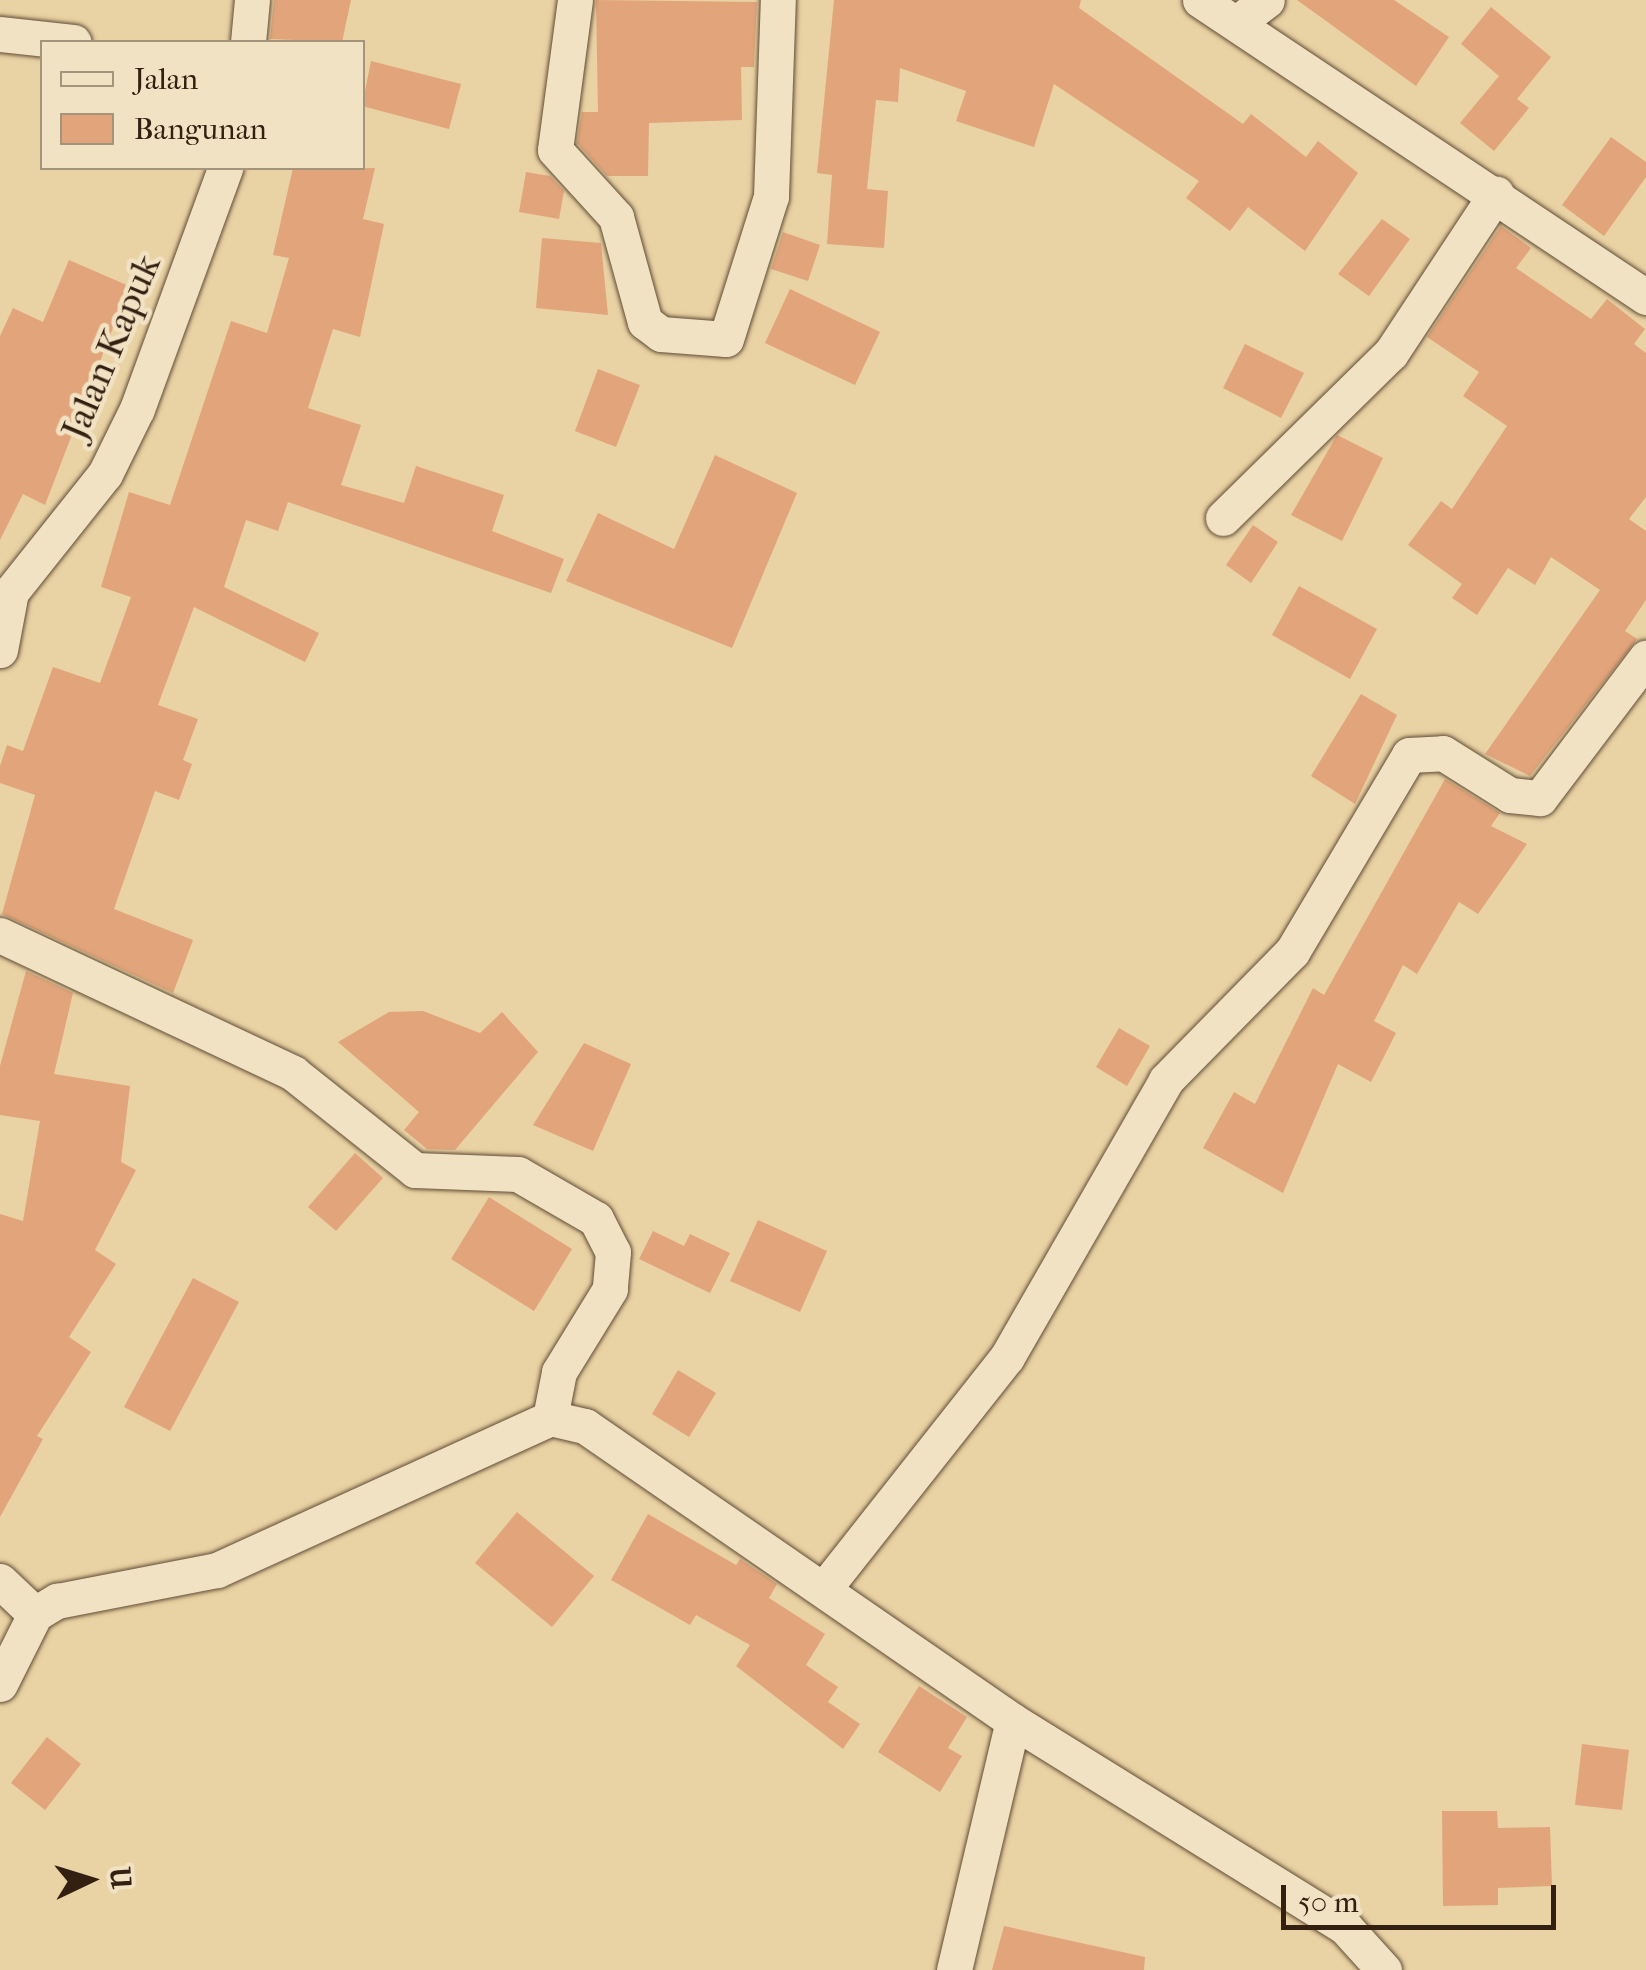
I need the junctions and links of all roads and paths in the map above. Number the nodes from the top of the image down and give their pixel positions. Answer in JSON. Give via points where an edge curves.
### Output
{"nodes":[{"id":1,"x":252,"y":0,"type":"edge"},
{"id":2,"x":575,"y":0,"type":"edge"},
{"id":3,"x":778,"y":0,"type":"edge"},
{"id":4,"x":1200,"y":0,"type":"edge"},
{"id":5,"x":1267,"y":0,"type":"edge"},
{"id":6,"x":1238,"y":22,"type":"junction"},
{"id":7,"x":0,"y":34,"type":"edge"},
{"id":8,"x":56,"y":40,"type":"edge"},
{"id":9,"x":248,"y":40,"type":"edge"},
{"id":10,"x":224,"y":170,"type":"edge"},
{"id":11,"x":1496,"y":194,"type":"junction"},
{"id":12,"x":1646,"y":296,"type":"edge"},
{"id":13,"x":1223,"y":518,"type":"dead end"},
{"id":14,"x":0,"y":650,"type":"edge"},
{"id":15,"x":1646,"y":658,"type":"edge"},
{"id":16,"x":0,"y":935,"type":"edge"},
{"id":17,"x":550,"y":1418,"type":"junction"},
{"id":18,"x":0,"y":1581,"type":"edge"},
{"id":19,"x":827,"y":1586,"type":"junction"},
{"id":20,"x":34,"y":1614,"type":"junction"},
{"id":21,"x":0,"y":1684,"type":"edge"},
{"id":22,"x":1013,"y":1721,"type":"junction"},
{"id":23,"x":954,"y":1970,"type":"edge"},
{"id":24,"x":1384,"y":1970,"type":"edge"}],
"edges":[{"from":1,"to":9,"type":"street"},
{"from":2,"to":3,"type":"street","via":[[554,150],[616,217],[645,322],[661,334],[726,340],[771,196]]},
{"from":4,"to":6,"type":"street"},
{"from":5,"to":6,"type":"street"},
{"from":6,"to":11,"type":"street"},
{"from":7,"to":8,"type":"street"},
{"from":10,"to":14,"type":"street","name":"Jalan Kapuk","via":[[137,409],[104,474],[11,592]]},
{"from":11,"to":12,"type":"street"},
{"from":11,"to":13,"type":"street","via":[[1391,352]]},
{"from":15,"to":19,"type":"street","via":[[1540,798],[1510,795],[1443,753],[1409,754],[1292,952],[1166,1080],[1007,1358]]},
{"from":16,"to":17,"type":"street","via":[[293,1073],[415,1170],[518,1174],[596,1219],[613,1252],[610,1289],[559,1372]]},
{"from":17,"to":19,"type":"street","via":[[585,1426]]},
{"from":17,"to":20,"type":"street","via":[[217,1570],[58,1600]]},
{"from":18,"to":20,"type":"street"},
{"from":19,"to":22,"type":"street"},
{"from":20,"to":21,"type":"street"},
{"from":22,"to":23,"type":"street"},
{"from":22,"to":24,"type":"street","via":[[1345,1926]]}]}
